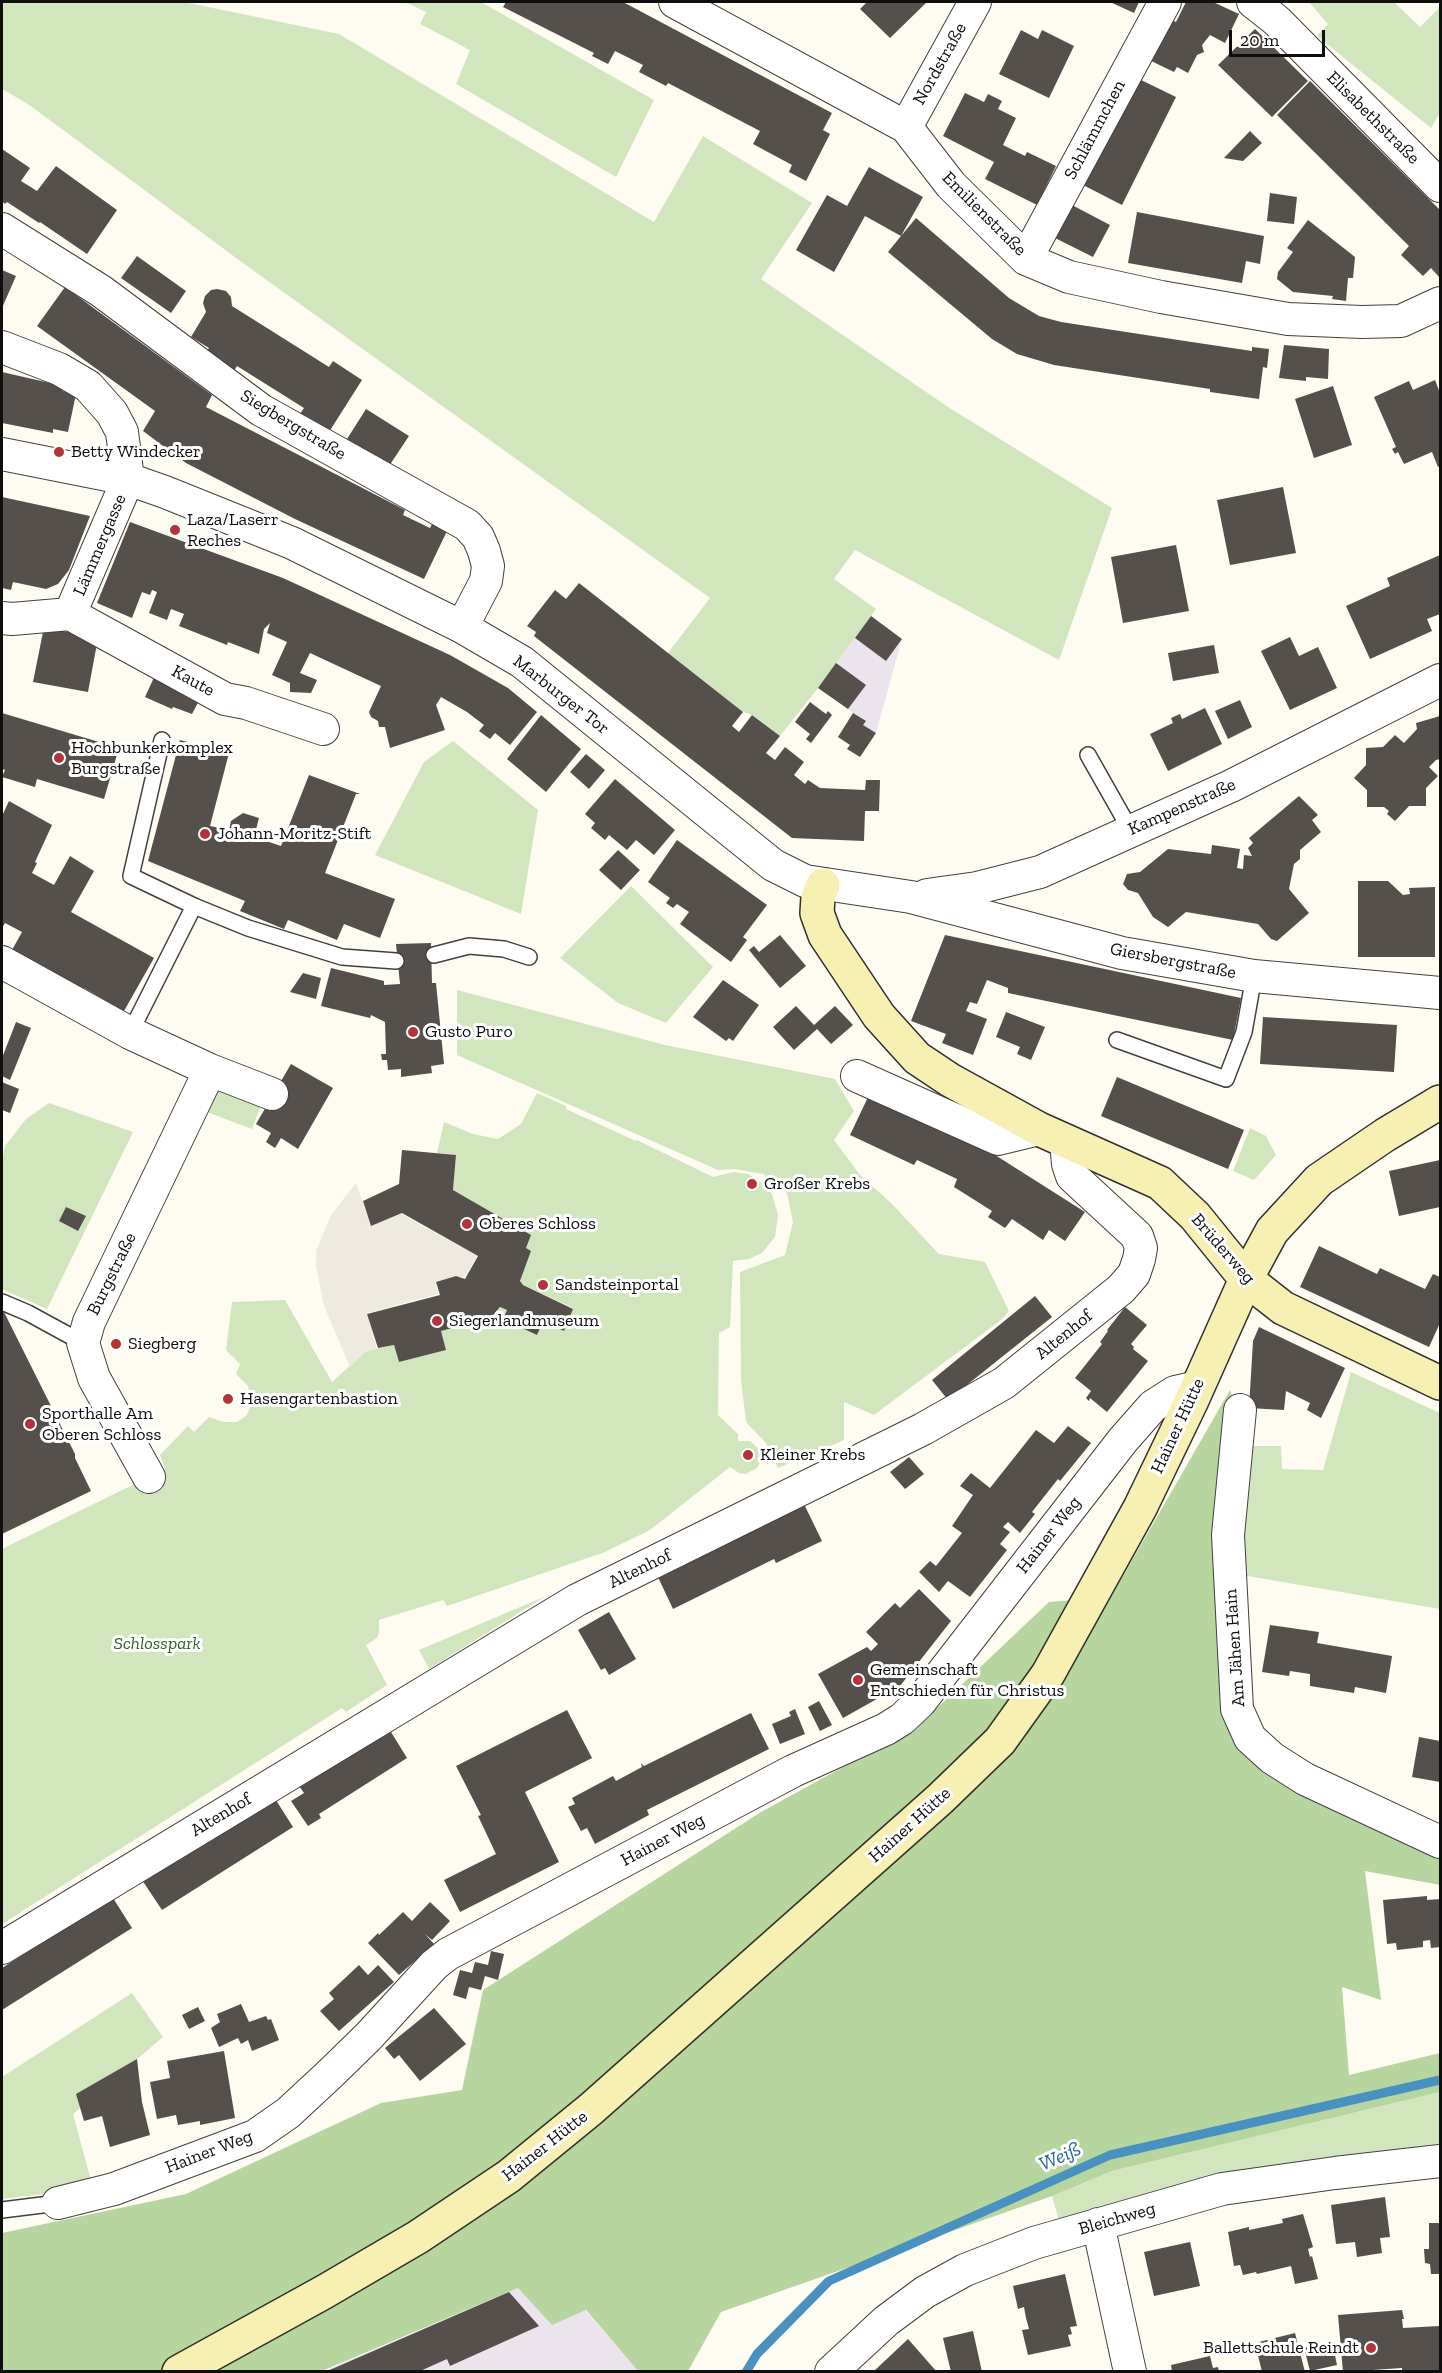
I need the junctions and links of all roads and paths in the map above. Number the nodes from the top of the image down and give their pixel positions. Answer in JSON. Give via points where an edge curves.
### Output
{"nodes":[{"id":1,"x":675,"y":2,"type":"edge"},
{"id":2,"x":975,"y":2,"type":"edge"},
{"id":3,"x":1165,"y":2,"type":"edge"},
{"id":4,"x":1253,"y":2,"type":"edge"},
{"id":5,"x":906,"y":127,"type":"junction"},
{"id":6,"x":1440,"y":186,"type":"edge"},
{"id":7,"x":2,"y":229,"type":"edge"},
{"id":8,"x":1026,"y":259,"type":"junction"},
{"id":9,"x":1440,"y":303,"type":"edge"},
{"id":10,"x":2,"y":347,"type":"edge"},
{"id":11,"x":2,"y":454,"type":"edge"},
{"id":12,"x":128,"y":479,"type":"junction"},
{"id":13,"x":70,"y":614,"type":"junction"},
{"id":14,"x":2,"y":618,"type":"edge"},
{"id":15,"x":462,"y":627,"type":"junction"},
{"id":16,"x":1440,"y":680,"type":"edge"},
{"id":17,"x":323,"y":729,"type":"dead end"},
{"id":18,"x":162,"y":740,"type":"dead end"},
{"id":19,"x":1088,"y":755,"type":"dead end"},
{"id":20,"x":1131,"y":831,"type":"junction"},
{"id":21,"x":823,"y":885,"type":"junction"},
{"id":22,"x":911,"y":897,"type":"junction"},
{"id":23,"x":194,"y":906,"type":"junction"},
{"id":24,"x":434,"y":955,"type":"dead end"},
{"id":25,"x":529,"y":957,"type":"dead end"},
{"id":26,"x":396,"y":961,"type":"dead end"},
{"id":27,"x":2,"y":962,"type":"edge"},
{"id":28,"x":1254,"y":976,"type":"junction"},
{"id":29,"x":1440,"y":993,"type":"edge"},
{"id":30,"x":130,"y":1033,"type":"junction"},
{"id":31,"x":1118,"y":1040,"type":"dead end"},
{"id":32,"x":210,"y":1070,"type":"junction"},
{"id":33,"x":857,"y":1076,"type":"dead end"},
{"id":34,"x":272,"y":1094,"type":"dead end"},
{"id":35,"x":1440,"y":1102,"type":"edge"},
{"id":36,"x":1052,"y":1135,"type":"junction"},
{"id":37,"x":1246,"y":1279,"type":"junction"},
{"id":38,"x":2,"y":1302,"type":"edge"},
{"id":39,"x":83,"y":1343,"type":"junction"},
{"id":40,"x":1440,"y":1383,"type":"edge"},
{"id":41,"x":1197,"y":1387,"type":"junction"},
{"id":42,"x":1240,"y":1410,"type":"dead end"},
{"id":43,"x":149,"y":1477,"type":"dead end"},
{"id":44,"x":1440,"y":1842,"type":"edge"},
{"id":45,"x":2,"y":1948,"type":"edge"},
{"id":46,"x":1440,"y":2161,"type":"edge"},
{"id":47,"x":58,"y":2203,"type":"joint"},
{"id":48,"x":2,"y":2210,"type":"edge"},
{"id":49,"x":1098,"y":2224,"type":"junction"},
{"id":50,"x":179,"y":2372,"type":"edge"},
{"id":51,"x":831,"y":2372,"type":"edge"},
{"id":52,"x":1130,"y":2372,"type":"edge"}],
"edges":[{"from":1,"to":5,"type":"street","name":"Emilienstraße"},
{"from":2,"to":5,"type":"street","name":"Nordstraße"},
{"from":3,"to":8,"type":"street","name":"Schlämmchen"},
{"from":4,"to":6,"type":"street","name":"Elisabethstraße","via":[[1277,21]]},
{"from":5,"to":8,"type":"street","name":"Emilienstraße","via":[[951,185]]},
{"from":7,"to":15,"type":"street","name":"Siegbergstraße","via":[[101,291],[261,410],[467,525],[478,537],[488,566],[486,581]]},
{"from":8,"to":9,"type":"street","name":"Emilienstraße","via":[[1069,278],[1288,319],[1401,321]]},
{"from":10,"to":12,"type":"street","via":[[59,369],[88,386],[112,413],[122,432]]},
{"from":11,"to":12,"type":"street","name":"Marburger Tor"},
{"from":12,"to":13,"type":"street","name":"Lämmergasse"},
{"from":12,"to":15,"type":"street","name":"Marburger Tor","via":[[292,543]]},
{"from":13,"to":14,"type":"street","name":"Lämmergasse"},
{"from":13,"to":17,"type":"street","name":"Kaute","via":[[225,699]]},
{"from":15,"to":21,"type":"street","name":"Marburger Tor","via":[[522,662],[773,865]]},
{"from":16,"to":20,"type":"street","name":"Kampenstraße","via":[[1231,786]]},
{"from":18,"to":23,"type":"lane","via":[[131,876]]},
{"from":19,"to":20,"type":"lane"},
{"from":20,"to":22,"type":"street","name":"Kampenstraße","via":[[1040,872],[977,888]]},
{"from":21,"to":22,"type":"street","name":"Marburger Tor"},
{"from":21,"to":36,"type":"street","name":"Brüderweg","via":[[817,913],[825,935],[879,1017],[917,1058]]},
{"from":22,"to":28,"type":"street","name":"Giersbergstraße","via":[[1122,953]]},
{"from":23,"to":26,"type":"lane","via":[[248,928],[342,957]]},
{"from":23,"to":30,"type":"lane"},
{"from":24,"to":25,"type":"lane","via":[[469,946],[504,949]]},
{"from":27,"to":30,"type":"street"},
{"from":28,"to":29,"type":"street","name":"Giersbergstraße"},
{"from":28,"to":31,"type":"lane","via":[[1244,1032],[1226,1079]]},
{"from":30,"to":32,"type":"street"},
{"from":32,"to":34,"type":"street"},
{"from":32,"to":39,"type":"street","name":"Burgstraße","via":[[89,1322]]},
{"from":33,"to":36,"type":"street","via":[[998,1139]]},
{"from":35,"to":37,"type":"street","name":"Hainer Hütte","via":[[1319,1180],[1272,1232]]},
{"from":36,"to":37,"type":"street","name":"Brüderweg","via":[[1160,1183],[1195,1216]]},
{"from":36,"to":45,"type":"street","name":"Altenhof","via":[[1072,1176],[1137,1236],[1139,1259],[1134,1274],[1120,1289],[1004,1383],[923,1429],[576,1599]]},
{"from":37,"to":40,"type":"street","name":"Brüderweg","via":[[1283,1308]]},
{"from":37,"to":41,"type":"street","name":"Hainer Hütte"},
{"from":38,"to":39,"type":"lane"},
{"from":39,"to":43,"type":"street","via":[[94,1378]]},
{"from":41,"to":47,"type":"street","name":"Hainer Weg","via":[[1175,1392],[1153,1406],[920,1702],[902,1719],[793,1771],[448,1953],[330,2074],[288,2113],[255,2136],[114,2189]]},
{"from":41,"to":50,"type":"street","name":"Hainer Hütte","via":[[1140,1508],[1048,1674],[1000,1741],[600,2102],[508,2176],[390,2253]]},
{"from":42,"to":44,"type":"street","name":"Am Jähen Hain","via":[[1228,1535],[1237,1709],[1250,1738],[1305,1779]]},
{"from":46,"to":49,"type":"street","name":"Bleichweg","via":[[1222,2189]]},
{"from":47,"to":48,"type":"lane"},
{"from":49,"to":51,"type":"street","name":"Bleichweg","via":[[965,2270],[925,2292],[886,2321]]},
{"from":49,"to":52,"type":"street"}]}
